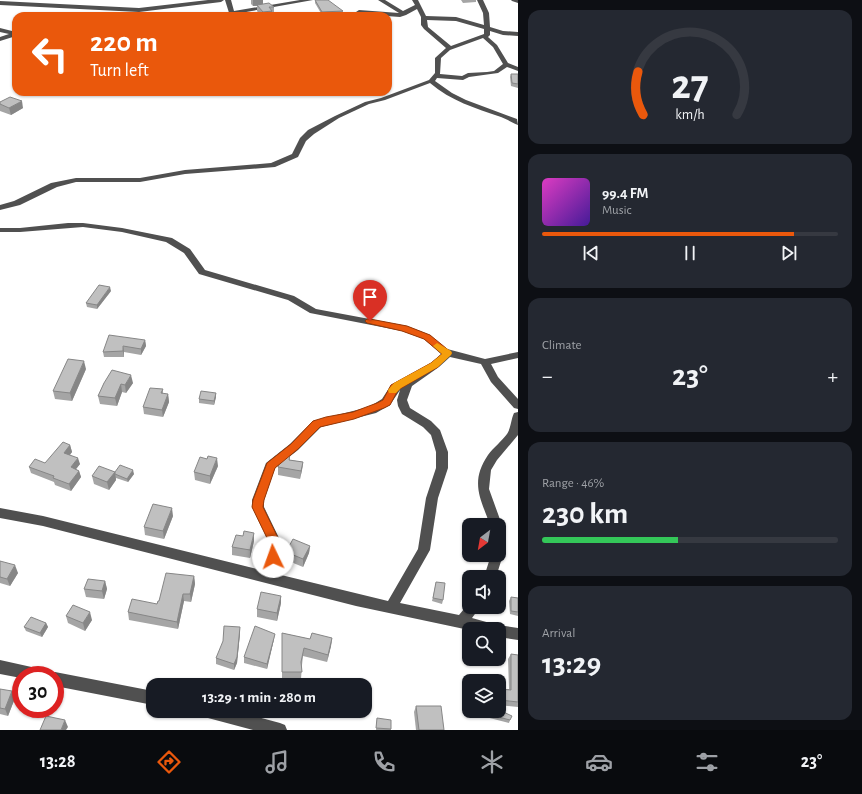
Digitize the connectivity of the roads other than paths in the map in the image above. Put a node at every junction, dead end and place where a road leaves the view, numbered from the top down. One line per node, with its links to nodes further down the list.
1 (221, 0): 12 (street)
2 (228, 0): 13 (street)
3 (310, 0): 9 (street)
4 (380, 0): 5 (street); 16 (street)
5 (386, 0)
6 (480, 0): 18 (street)
7 (514, 0): 8 (street)
8 (518, 1)
9 (289, 2): 14 (street)
10 (0, 3): 12 (street)
11 (417, 3): 16 (street); 17 (street)
12 (137, 12)
13 (231, 12)
14 (242, 12)
15 (392, 13): 16 (street)
16 (404, 14)
17 (424, 18): 18 (street); 25 (street)
18 (486, 27): 22 (street); 23 (street)
19 (0, 30): 20 (street)
20 (12, 33)
21 (12, 35): 24 (street)
22 (518, 35)
23 (485, 36): 25 (street); 26 (street)
24 (0, 39)
25 (448, 49): 28 (street)
26 (506, 64): 27 (street); 28 (street)
27 (518, 69)
28 (434, 78): 29 (street); 31 (street)
29 (392, 95)
30 (390, 96): 32 (street)
31 (518, 123)
32 (0, 208)
33 (0, 230): 34 (street)
34 (448, 353): 36 (street); 37 (street)
35 (518, 355): 36 (street)
36 (485, 362): 38 (street)
37 (412, 379): 42 (street); 43 (street)
38 (518, 405)
39 (518, 416): 41 (street)
40 (0, 513): 42 (street)
41 (493, 518)
42 (270, 578): 43 (street)
43 (391, 607): 45 (street)
44 (468, 614): 45 (street)
45 (462, 622)
46 (506, 632): 47 (street)
47 (518, 634)
48 (0, 667): 49 (street)
49 (12, 670)
50 (64, 681): 51 (street)
51 (146, 697)
52 (235, 718): 53 (street)
53 (280, 730)

